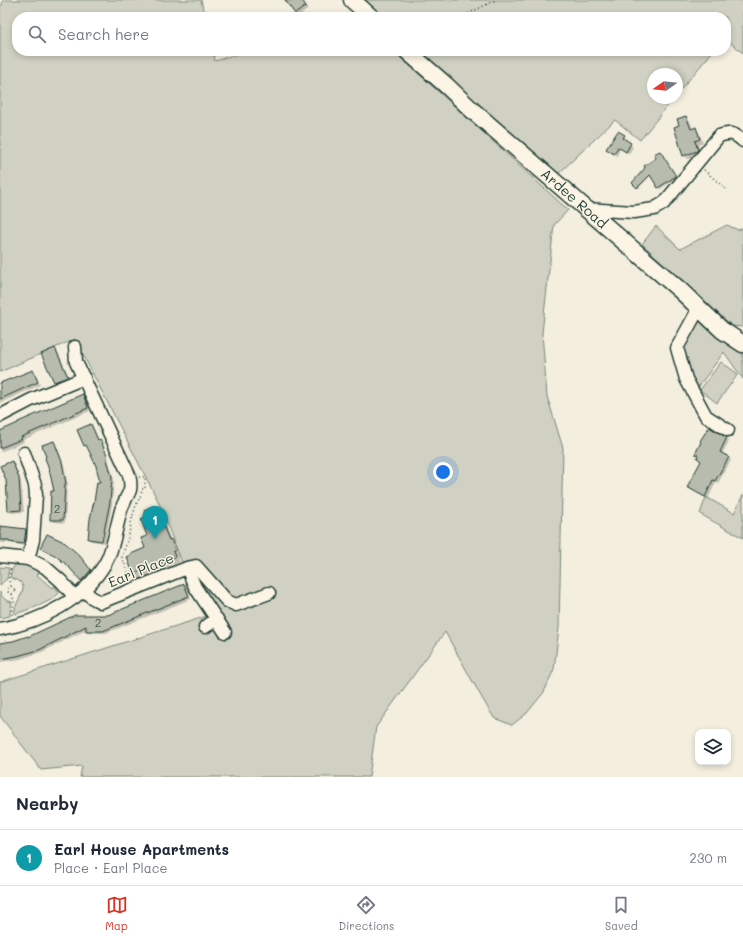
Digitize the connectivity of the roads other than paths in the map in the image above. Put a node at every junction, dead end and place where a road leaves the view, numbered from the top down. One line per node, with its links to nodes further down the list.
1 (352, 0): 2 (main road)
2 (365, 12)
3 (413, 56): 5 (main road, Ardee Road)
4 (743, 141): 5 (street)
5 (585, 209): 6 (main road, Ardee Road)
6 (699, 308): 7 (main road, Ardee Road); 11 (street)
7 (743, 344)
8 (75, 347): 9 (street)
9 (84, 378): 10 (street); 16 (street)
10 (0, 416)
11 (728, 430)
12 (24, 454): 14 (street)
13 (0, 556): 14 (street)
14 (28, 559): 18 (street)
15 (187, 568): 16 (street, Earl Place); 17 (street); 19 (street, Earl Place)
16 (85, 590): 18 (street)
17 (269, 593)
18 (75, 598): 21 (street)
19 (217, 620): 20 (street); 22 (street, Earl Place)
20 (205, 627)
21 (0, 629)
22 (225, 632)

